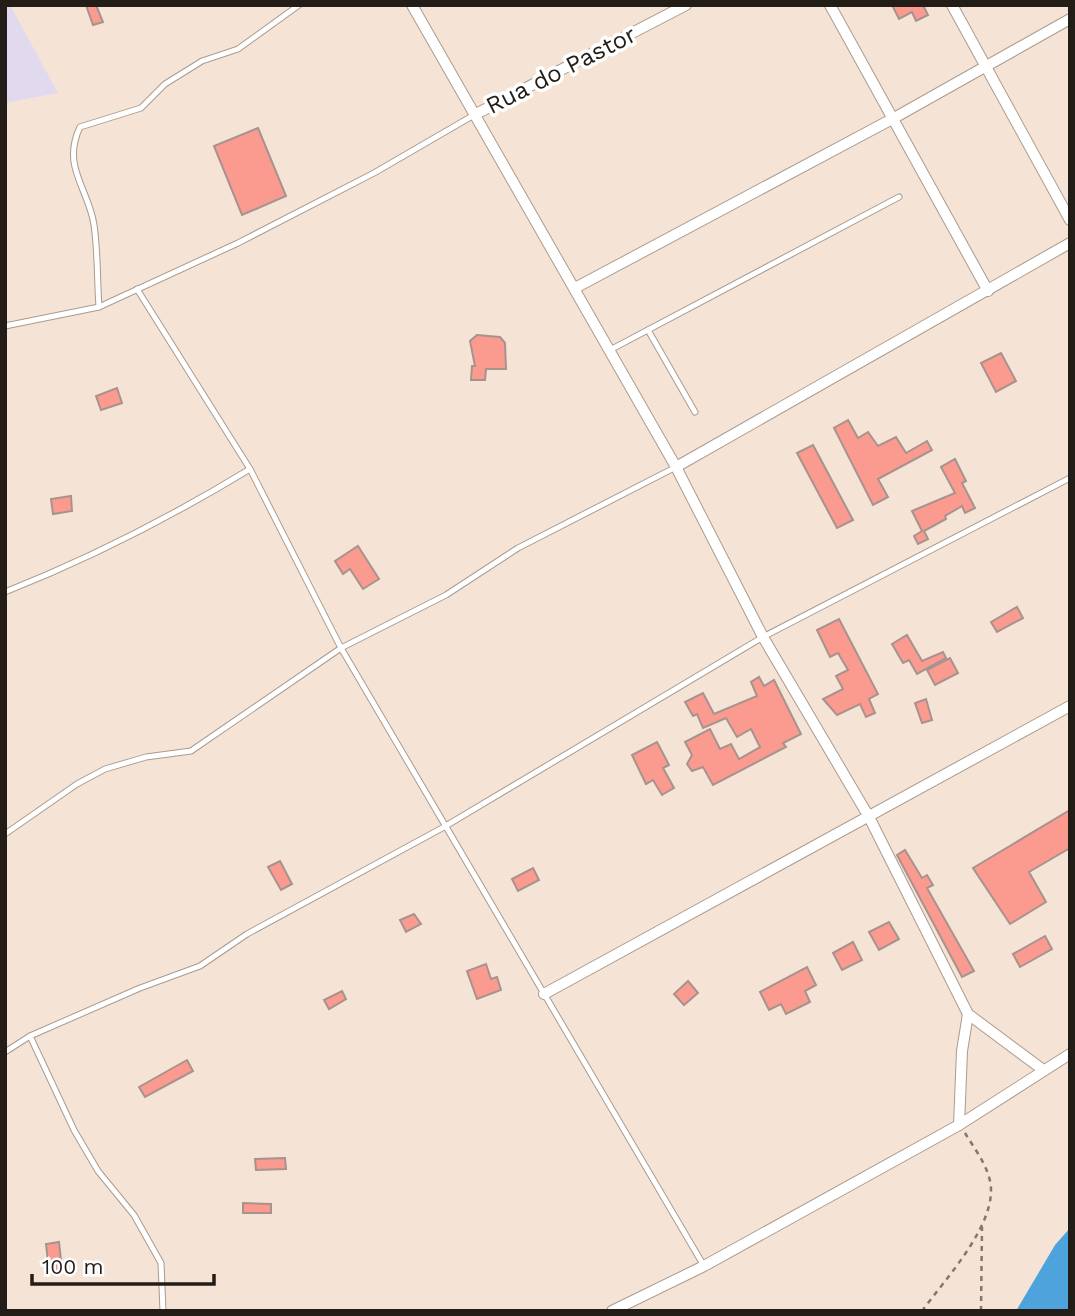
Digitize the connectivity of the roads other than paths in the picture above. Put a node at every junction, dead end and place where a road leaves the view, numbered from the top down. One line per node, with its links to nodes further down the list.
1 (299, 5): 16 (lane)
2 (412, 5): 8 (street)
3 (686, 5): 8 (street, Rua do Pastor)
4 (830, 5): 9 (street)
5 (952, 5): 7 (street)
6 (1070, 19): 7 (street)
7 (985, 68): 9 (street); 11 (street)
8 (474, 115): 13 (street); 14 (lane)
9 (894, 118): 13 (street); 15 (street)
10 (899, 197): 18 (lane)
11 (1070, 220)
12 (1070, 243): 15 (street)
13 (575, 288): 19 (street)
14 (137, 289): 16 (lane); 22 (lane)
15 (988, 291): 21 (street)
16 (99, 307): 17 (lane)
17 (5, 326)
18 (648, 330): 19 (lane); 20 (lane)
19 (610, 350): 21 (street)
20 (695, 412)
21 (676, 467): 25 (street); 26 (lane)
22 (250, 469): 24 (lane); 26 (lane)
23 (1070, 478): 25 (lane)
24 (5, 592)
25 (763, 637): 28 (street); 29 (lane)
26 (341, 649): 29 (lane); 30 (lane)
27 (1070, 706): 28 (street)
28 (869, 817): 31 (street); 32 (street)
29 (444, 827): 31 (lane); 33 (lane)
30 (5, 834)
31 (544, 994): 38 (lane)
32 (968, 1014): 36 (street); 37 (street)
33 (30, 1036): 34 (lane); 39 (lane)
34 (5, 1052)
35 (1070, 1054): 36 (street)
36 (1042, 1069): 37 (street)
37 (959, 1125): 38 (street)
38 (704, 1266): 40 (street)
39 (163, 1311)
40 (612, 1311)

